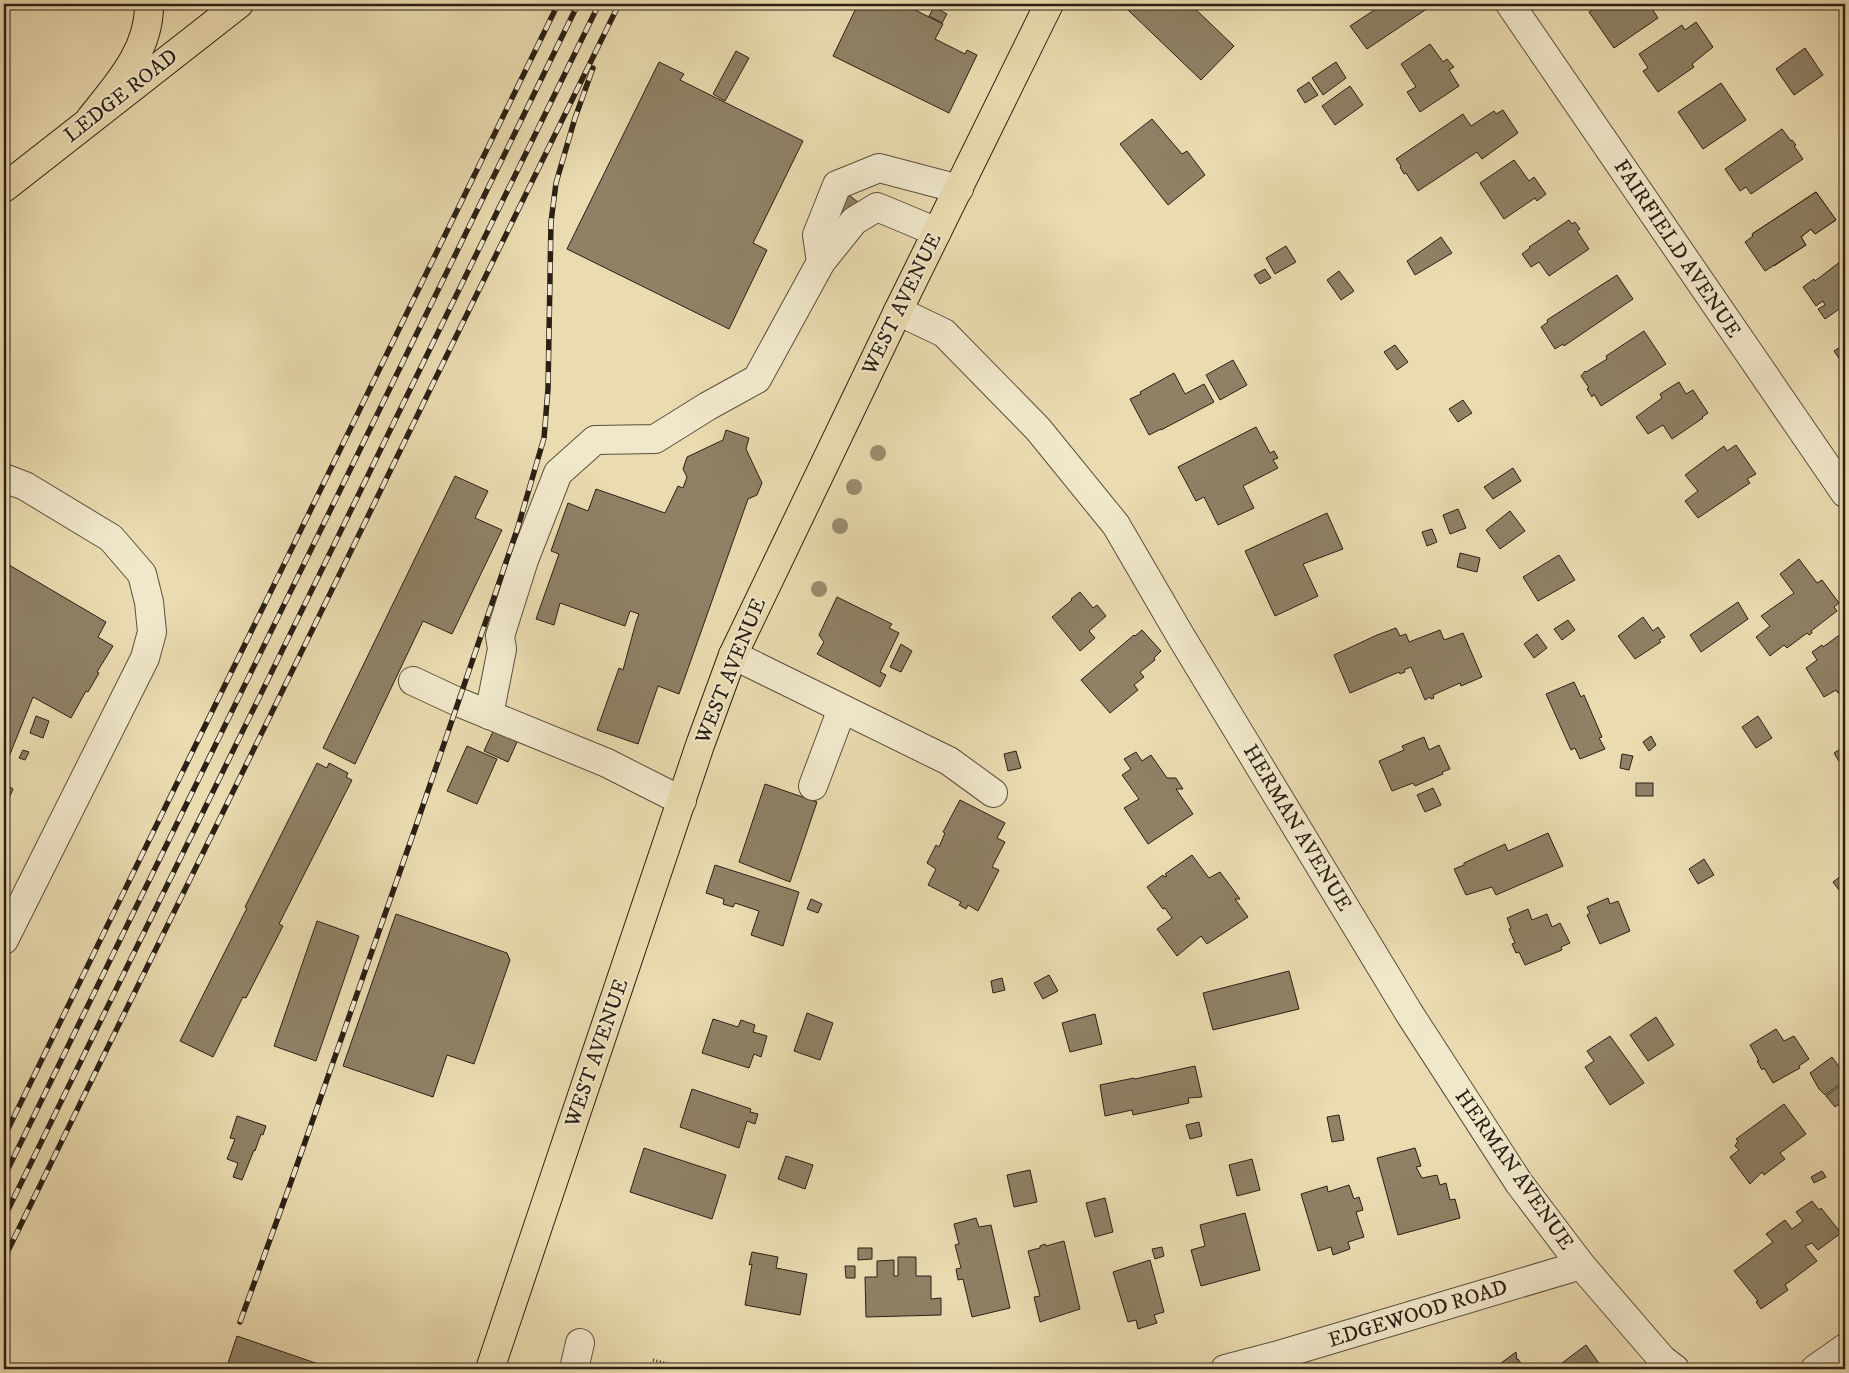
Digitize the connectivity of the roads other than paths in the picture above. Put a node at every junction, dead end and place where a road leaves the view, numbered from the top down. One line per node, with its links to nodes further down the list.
1 (150, 4): 5 (main road)
2 (239, 4): 5 (main road, LEDGE ROAD)
3 (1049, 4): 7 (main road, WEST AVENUE)
4 (1510, 4): 12 (street, FAIRFIELD AVENUE)
5 (90, 119): 6 (main road, LEDGE ROAD)
6 (4, 188)
7 (958, 188): 8 (main road, WEST AVENUE); 9 (street)
8 (937, 232): 9 (street); 10 (main road, WEST AVENUE)
9 (822, 262): 16 (street)
10 (898, 311): 13 (main road, WEST AVENUE); 21 (street, HERMAN AVENUE)
11 (4, 478): 20 (street)
12 (1845, 494)
13 (733, 655): 15 (street); 19 (main road, WEST AVENUE)
14 (412, 681): 16 (street)
15 (842, 709): 17 (street); 18 (street)
16 (489, 715): 19 (street)
17 (814, 786)
18 (992, 793)
19 (682, 801): 24 (main road, WEST AVENUE)
20 (4, 940)
21 (1581, 1265): 26 (street, EDGEWOOD ROAD); 27 (street, HERMAN AVENUE)
22 (580, 1343): 25 (street)
23 (1845, 1348): 28 (street)
24 (490, 1369)
25 (574, 1369)
26 (1225, 1369)
27 (1675, 1369)
28 (1815, 1369)

